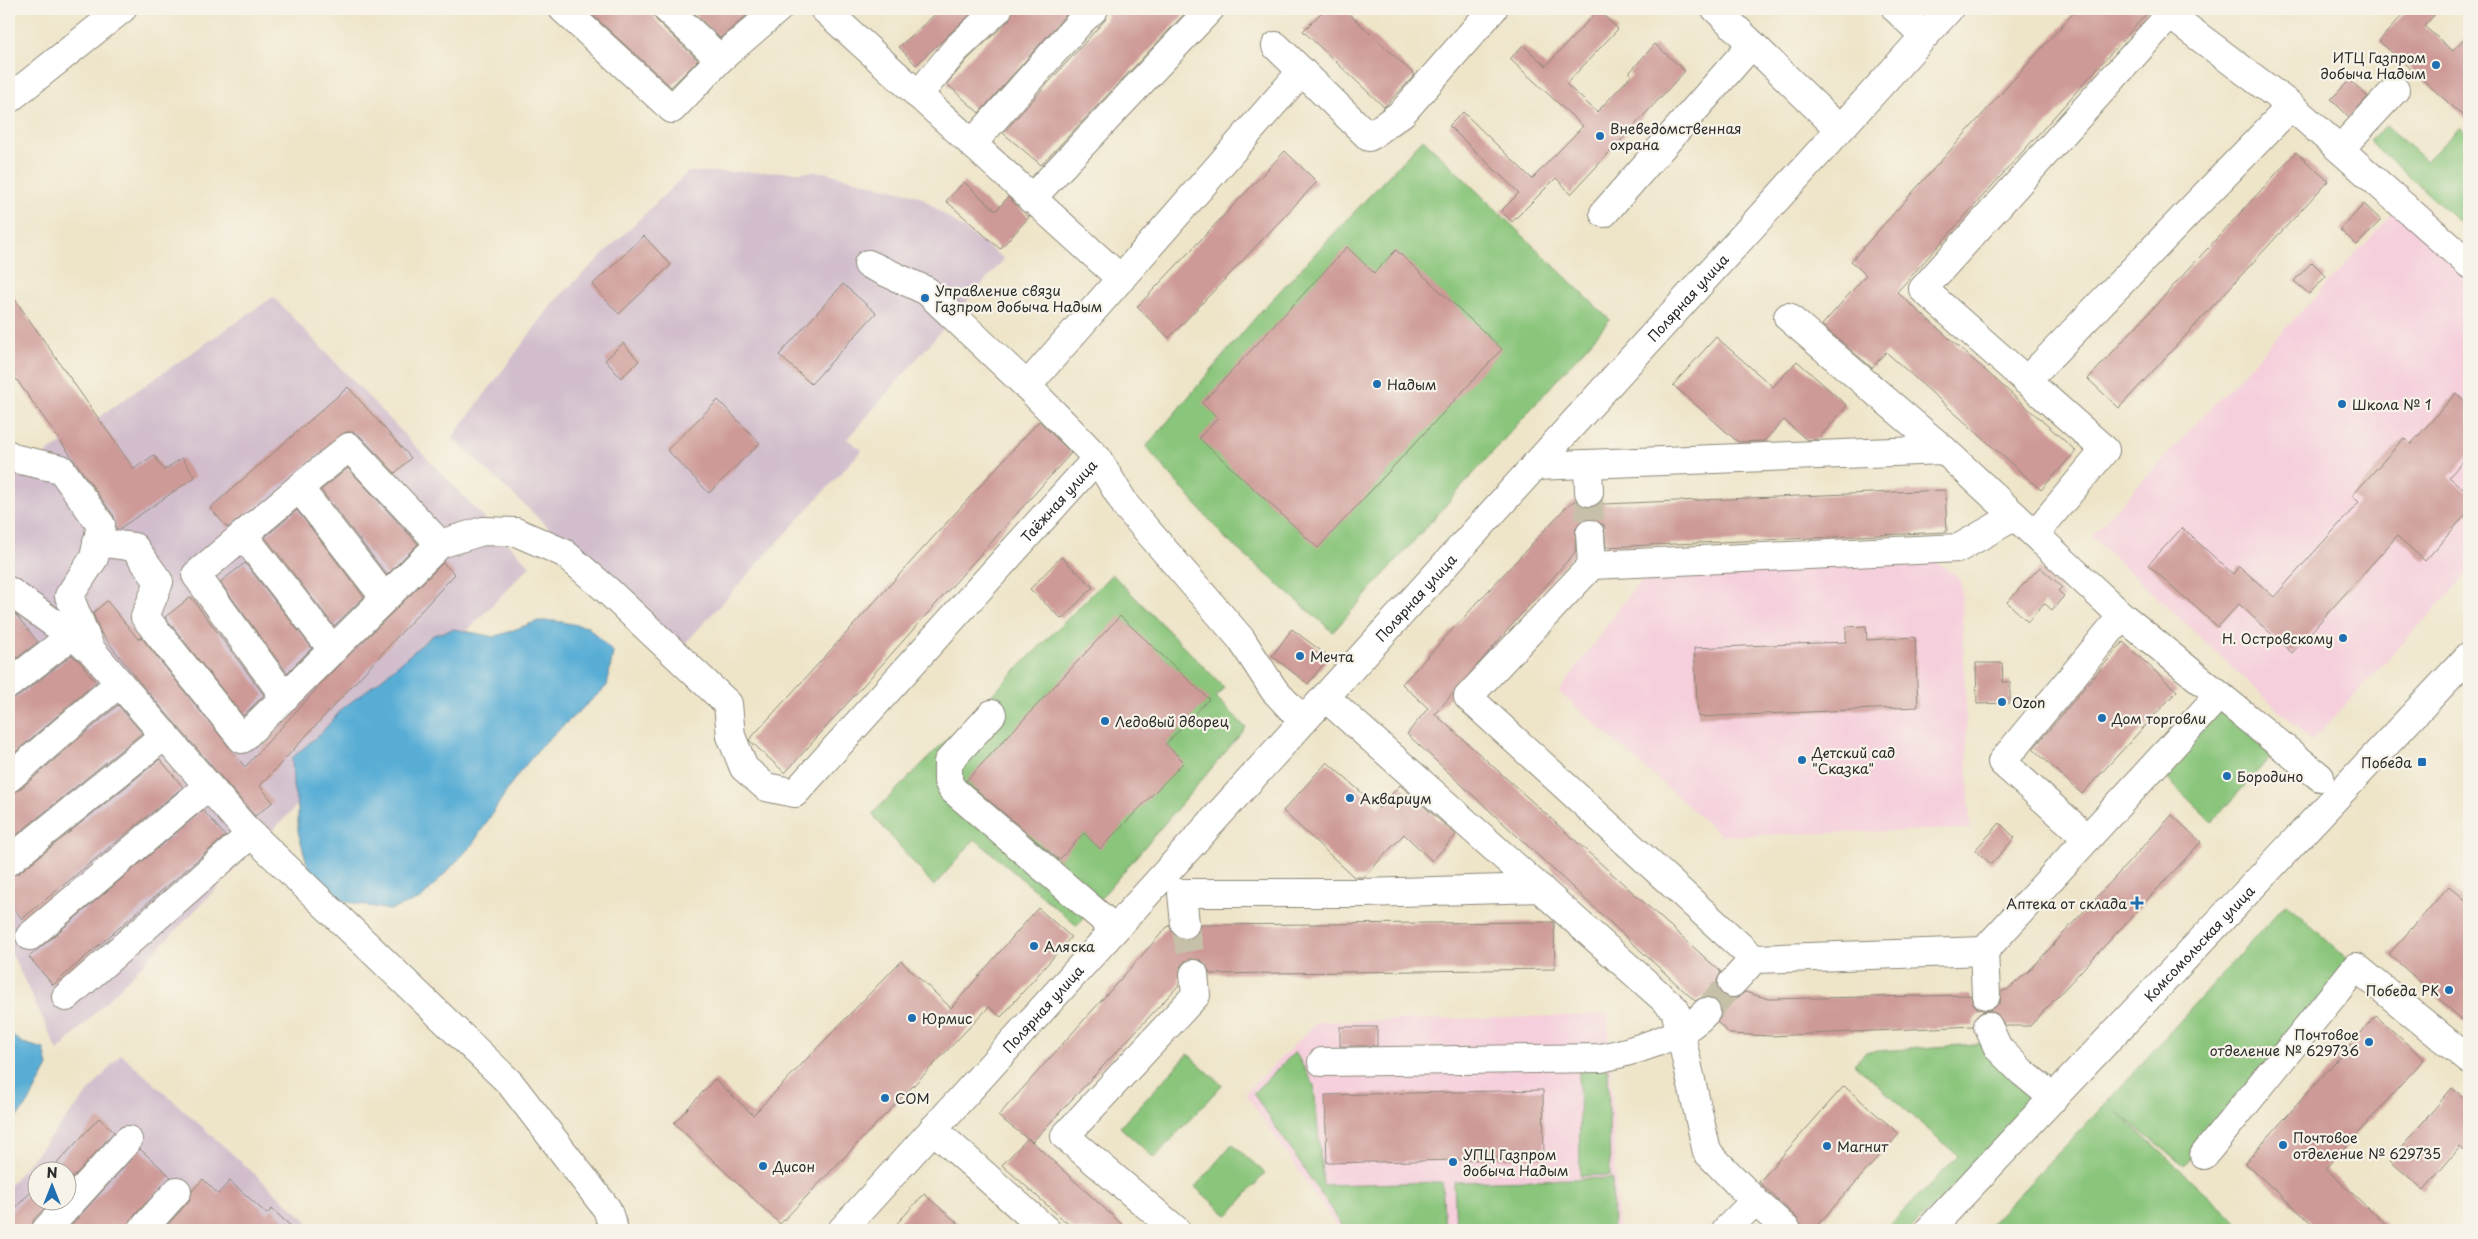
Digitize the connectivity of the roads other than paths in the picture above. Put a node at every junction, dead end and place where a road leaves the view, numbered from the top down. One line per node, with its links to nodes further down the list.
1 (122, 9): 21 (street)
2 (563, 9): 17 (street)
3 (667, 9): 17 (street)
4 (778, 9): 17 (street)
5 (824, 9): 20 (street)
6 (998, 9): 20 (street)
7 (1094, 9): 24 (street)
8 (1210, 9): 26 (street)
9 (1493, 9): 18 (street)
10 (1716, 9): 15 (street)
11 (1896, 9): 14 (street)
12 (1949, 9): 14 (street, Полярная улица)
13 (2168, 11): 22 (street); 32 (street)
14 (1924, 36): 23 (street, Полярная улица)
15 (1752, 44): 23 (street); 27 (street)
16 (1276, 46): 18 (street)
17 (720, 59)
18 (1302, 71): 30 (street)
19 (2395, 90): 25 (street)
20 (918, 95): 24 (street)
21 (9, 99)
22 (2292, 106): 25 (street); 32 (street)
23 (1839, 129): 38 (street, Полярная улица)
24 (972, 144): 26 (street)
25 (2340, 149): 29 (street)
26 (1031, 198): 30 (street)
27 (1604, 213)
28 (868, 264): 33 (street)
29 (2469, 264)
30 (1121, 279): 33 (street)
31 (1788, 317): 34 (street)
32 (2026, 381): 43 (street)
33 (1027, 386): 36 (street)
34 (1944, 450): 37 (street); 41 (street)
35 (9, 455): 45 (street)
36 (1097, 458): 46 (street, Таёжная улица); 62 (street, Таёжная улица)
37 (1588, 465): 38 (street); 40 (street)
38 (1534, 466): 59 (street, Полярная улица)
39 (299, 488): 44 (street); 46 (street); 51 (street)
40 (1589, 492)
41 (2015, 516): 43 (street); 47 (street)
42 (1590, 534): 47 (street)
43 (2035, 534): 52 (street)
44 (243, 535): 48 (street); 54 (street)
45 (97, 542): 49 (street); 53 (street)
46 (440, 544): 51 (street)
47 (1592, 565): 76 (street)
48 (196, 575): 49 (street); 60 (street)
49 (160, 582): 60 (street)
50 (9, 590): 53 (street)
51 (385, 598): 54 (street)
52 (2122, 616): 58 (street); 68 (street)
53 (81, 643): 56 (street); 57 (street)
54 (333, 650): 60 (street)
55 (2469, 656): 86 (street, Комсомольская улица)
56 (119, 683): 63 (street); 65 (street)
57 (9, 684)
58 (2219, 695): 64 (street); 68 (street)
59 (1325, 697): 62 (street, Полярная улица); 71 (street)
60 (285, 698)
61 (992, 714): 73 (street)
62 (1303, 721): 70 (street, Полярная улица)
63 (165, 735): 66 (street); 69 (street)
64 (2320, 777)
65 (9, 778)
66 (208, 786): 67 (street); 74 (street)
67 (252, 834): 80 (street); 94 (street)
68 (2087, 838): 75 (street)
69 (9, 861)
70 (1172, 885): 71 (street); 72 (street); 73 (street, Полярная улица)
71 (1540, 888): 83 (street)
72 (1185, 924)
73 (1115, 929): 87 (street, Полярная улица)
74 (30, 936)
75 (1984, 951): 76 (street); 79 (street)
76 (1754, 959): 78 (street)
77 (1194, 974): 97 (street)
78 (1732, 983)
79 (1986, 994)
80 (66, 997)
81 (1706, 1012): 83 (street)
82 (1988, 1026): 86 (street)
83 (1680, 1031): 85 (street); 91 (street)
84 (2469, 1060): 89 (street)
85 (1322, 1062)
86 (2054, 1098): 100 (street, Комсомольская улица)
87 (933, 1130): 95 (street, Полярная улица); 96 (street)
88 (128, 1140): 92 (street)
89 (2204, 1154)
90 (177, 1191): 93 (street)
91 (1755, 1201): 98 (street); 99 (street)
92 (46, 1230)
93 (142, 1230)
94 (614, 1230)
95 (842, 1230)
96 (1046, 1230)
97 (1176, 1230)
98 (1726, 1230)
99 (1787, 1230)
100 (1929, 1230)

